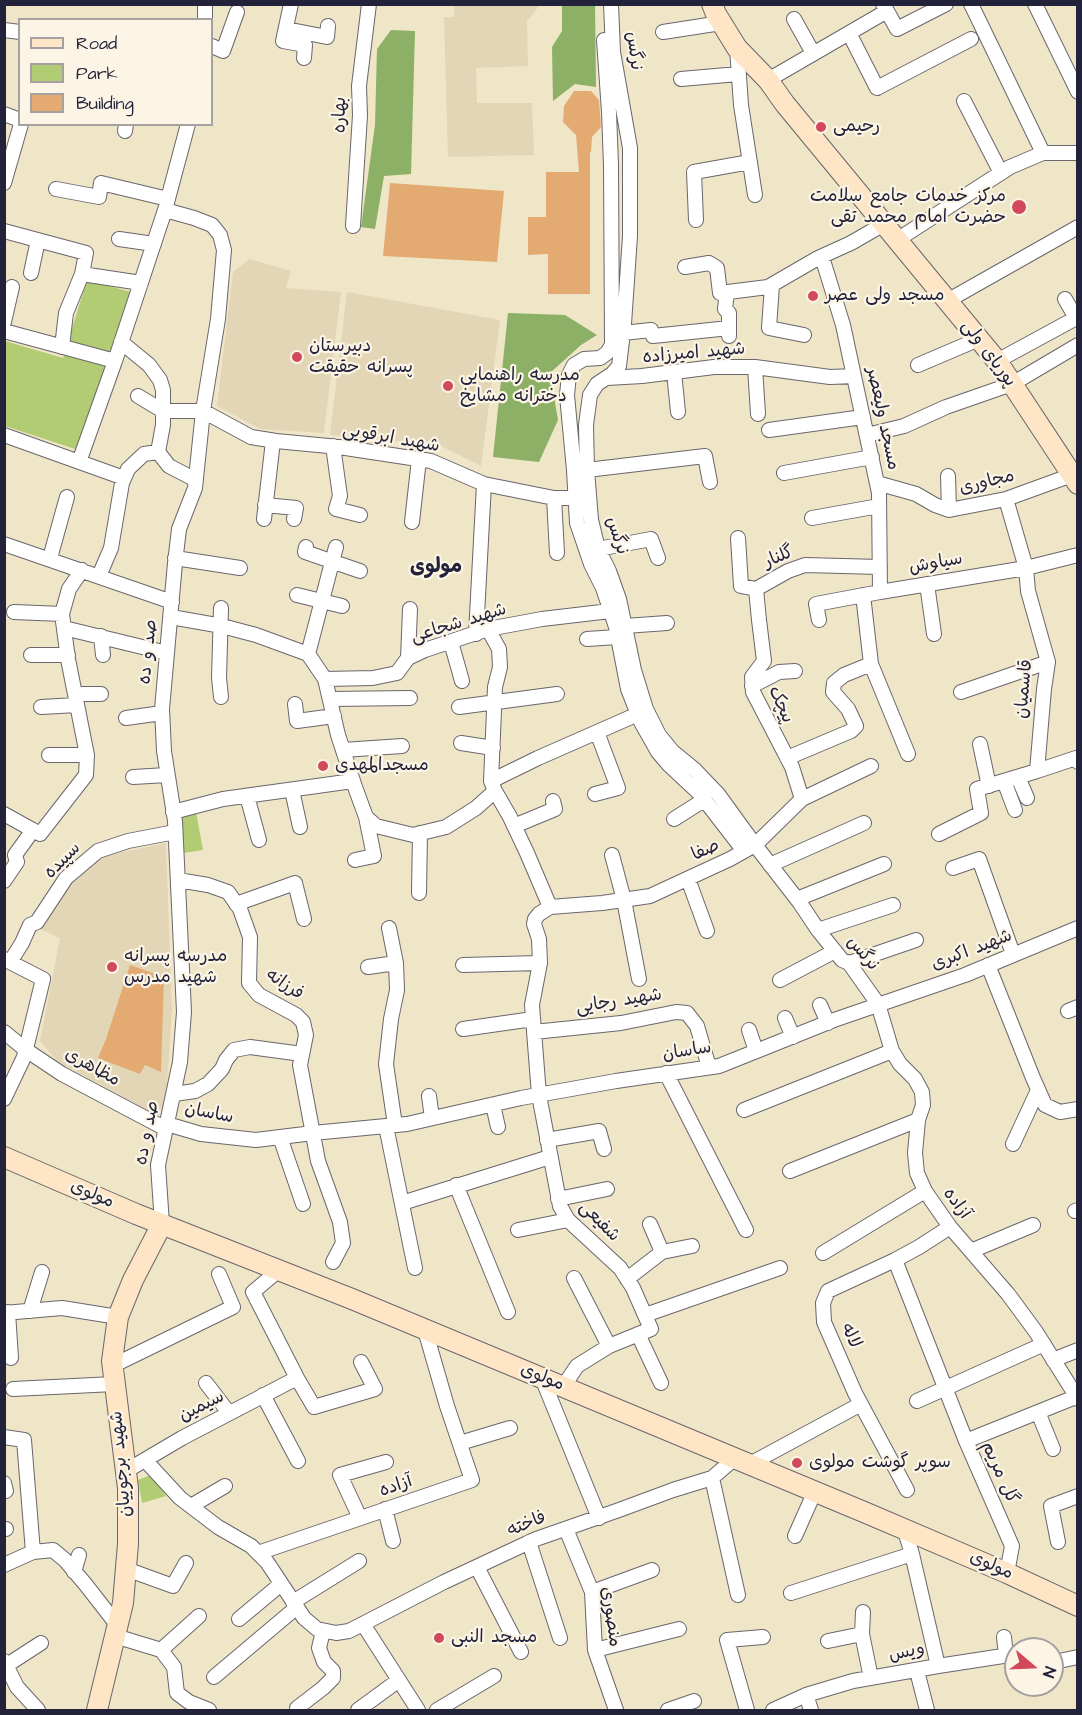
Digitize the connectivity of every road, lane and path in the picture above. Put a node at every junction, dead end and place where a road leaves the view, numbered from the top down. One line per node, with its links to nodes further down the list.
1 (291, 4): 16 (street)
2 (369, 4): 38 (street, بهاره)
3 (602, 4): 98 (street, نرگس)
4 (611, 4): 58 (street, نرگس)
5 (712, 4): 12 (main road, پوریای ولی)
6 (946, 4): 9 (street)
7 (971, 4): 29 (street)
8 (1035, 4): 25 (street)
9 (885, 8): 15 (street)
10 (237, 12): 18 (street)
11 (794, 19): 20 (street)
12 (721, 23): 14 (street); 19 (main road, پوریای ولی)
13 (328, 26): 16 (street)
14 (663, 32)
15 (849, 33): 17 (street); 20 (street)
16 (284, 35): 21 (street)
17 (961, 40)
18 (213, 46)
19 (737, 48): 22 (street); 24 (main road, پوریای ولی)
20 (813, 53): 24 (street)
21 (304, 58)
22 (738, 74): 23 (street); 31 (street)
23 (681, 79)
24 (768, 80): 41 (main road, پوریای ولی)
25 (1077, 92)
26 (964, 101): 32 (street)
27 (20, 126): 33 (street)
28 (187, 126): 36 (street)
29 (1043, 153): 30 (street); 32 (street)
30 (1077, 153)
31 (750, 162): 35 (street); 37 (street)
32 (1001, 173): 41 (street)
33 (4, 183)
34 (56, 189): 36 (street, صد و ده)
35 (755, 195)
36 (166, 205): 44 (street); 74 (street, صد و ده)
37 (696, 220)
38 (352, 226)
39 (1077, 227): 54 (street)
40 (4, 231): 43 (street)
41 (890, 232): 45 (street); 54 (main road, پوریای ولی)
42 (119, 239): 44 (street)
43 (38, 240): 47 (street); 48 (street)
44 (154, 244): 49 (street)
45 (822, 256): 50 (street); 69 (street, مسجد ولیعصر)
46 (685, 267): 52 (street)
47 (31, 273)
48 (82, 274): 49 (street); 63 (street)
49 (141, 283): 61 (street)
50 (772, 285): 52 (street); 59 (street)
51 (12, 287): 56 (street)
52 (727, 292): 58 (street)
53 (1065, 300): 55 (street)
54 (947, 301): 60 (main road, پوریای ولی)
55 (1077, 318): 65 (street)
56 (4, 321)
57 (4, 331): 63 (street)
58 (623, 333): 70 (street, نرگس)
59 (804, 335)
60 (979, 339): 65 (main road, پوریای ولی); 66 (street)
61 (121, 342): 64 (street); 73 (street)
62 (1077, 345): 71 (street)
63 (62, 347): 64 (street)
64 (115, 361): 86 (street)
65 (997, 361): 71 (main road, پوریای ولی)
66 (918, 365)
67 (755, 367): 68 (street, شهید امیرزاده); 69 (street, شهید امیرزاده); 76 (street)
68 (674, 372): 70 (street, شهید امیرزاده); 75 (street)
69 (854, 376): 77 (street, مسجد ولیعصر)
70 (607, 378): 87 (street, نرگس)
71 (1012, 384): 80 (street); 92 (main road, پوریای ولی)
72 (138, 396): 73 (street)
73 (163, 411): 74 (street); 83 (street)
74 (203, 411): 81 (street, شهید ابرقویی); 91 (street, صد و ده)
75 (678, 412)
76 (758, 414)
77 (863, 417): 78 (street); 80 (street, مسجد ولیعصر)
78 (769, 430)
79 (4, 435): 86 (street)
80 (867, 435): 84 (street, مسجد ولیعصر)
81 (273, 441): 82 (street, شهید ابرقویی); 104 (street)
82 (333, 446): 85 (street, شهید ابرقویی); 102 (street)
83 (158, 452): 90 (street); 91 (street)
84 (872, 457): 88 (street); 94 (street, مسجد ولیعصر)
85 (419, 459): 95 (street, شهید ابرقویی); 105 (street)
86 (79, 462): 90 (street)
87 (587, 470): 93 (street); 110 (street, نرگس)
88 (784, 473)
89 (948, 476): 101 (street)
90 (124, 478): 122 (street)
91 (196, 480): 114 (street, صد و ده)
92 (1075, 480): 99 (street, مجاوری)
93 (710, 482)
94 (877, 483): 100 (street, مسجد ولیعصر); 101 (street, مجاوری)
95 (484, 484): 97 (street, شهید ابرقویی); 140 (street)
96 (67, 496): 113 (street)
97 (554, 498): 98 (street, شهید ابرقویی); 111 (street)
98 (576, 498): 133 (street, نرگس)
99 (1006, 499): 101 (street, مجاوری); 119 (street, قاسمیان)
100 (879, 506): 103 (street); 117 (street, مسجد ولیعصر)
101 (949, 510)
102 (360, 514)
103 (812, 518)
104 (294, 519)
105 (412, 522)
106 (738, 538): 124 (street, گلنار)
107 (4, 544): 113 (street)
108 (306, 547): 116 (street)
109 (336, 547): 116 (street)
110 (598, 549): 115 (street); 141 (street, نرگس)
111 (558, 553)
112 (1077, 555): 119 (street, سیاوش)
113 (50, 558): 120 (street)
114 (176, 558): 118 (street); 129 (street, صد و ده)
115 (658, 558)
116 (331, 562): 121 (street); 128 (street)
117 (880, 567): 124 (street, گلنار); 125 (street, مسجد ولیعصر)
118 (240, 568)
119 (1026, 568): 123 (street, سیاوش); 152 (street, قاسمیان)
120 (82, 570): 122 (street); 137 (street)
121 (360, 572)
122 (99, 576): 129 (street)
123 (927, 584): 125 (street, سیاوش); 142 (street)
124 (756, 589): 157 (street, پیچک)
125 (880, 592): 127 (street, سیاوش)
126 (297, 595): 128 (street)
127 (863, 595): 136 (street, سیاوش); 153 (street)
128 (322, 601): 130 (street); 147 (street)
129 (172, 602): 135 (street, صد و ده)
130 (342, 606)
131 (221, 608): 139 (street)
132 (410, 609): 151 (street)
133 (610, 611): 140 (street, شهید شجاعی); 141 (street, نرگس)
134 (14, 612): 137 (street)
135 (171, 617): 139 (street); 146 (street, صد و ده)
136 (819, 620)
137 (63, 621): 143 (street); 149 (street)
138 (667, 624): 141 (street)
139 (222, 626): 147 (street); 161 (street)
140 (482, 631): 145 (street, شهید شجاعی); 165 (street)
141 (621, 632): 144 (street); 170 (street, نرگس); 213 (street, نرگس)
142 (934, 634)
143 (101, 636): 146 (street); 150 (street)
144 (587, 639)
145 (451, 642): 151 (street, شهید شجاعی); 156 (street)
146 (167, 653): 169 (street, صد و ده)
147 (308, 654): 155 (street)
148 (31, 655): 149 (street)
149 (68, 655): 164 (street)
150 (102, 655)
151 (408, 658): 155 (street, شهید شجاعی)
152 (1048, 662): 158 (street); 185 (street, قاسمیان)
153 (871, 664): 179 (street); 182 (street)
154 (795, 671): 157 (street)
155 (325, 679): 163 (street)
156 (462, 681)
157 (752, 686): 182 (street, پیچک)
158 (961, 692)
159 (101, 694): 164 (street)
160 (557, 694): 165 (street)
161 (221, 697)
162 (410, 698): 163 (street)
163 (330, 699): 171 (street)
164 (76, 700): 167 (street); 181 (street)
165 (494, 703): 168 (street); 177 (street)
166 (294, 704): 171 (street)
167 (41, 707)
168 (459, 707)
169 (162, 713): 172 (street); 186 (street, صد و ده)
170 (638, 714): 173 (street); 198 (street, نرگس)
171 (333, 716): 178 (street)
172 (126, 718)
173 (597, 732): 191 (street); 194 (street)
174 (461, 742): 177 (street)
175 (980, 744): 192 (street)
176 (402, 746): 178 (street)
177 (493, 748): 191 (street)
178 (343, 750): 190 (street)
179 (908, 754)
180 (49, 755): 181 (street)
181 (87, 755): 208 (street)
182 (787, 758): 197 (street, پیچک)
183 (1077, 762): 185 (street)
184 (871, 766): 197 (street, صفا)
185 (1037, 771): 188 (street)
186 (167, 775): 187 (street); 201 (street, صد و ده)
187 (133, 777)
188 (1018, 777): 189 (street); 196 (street)
189 (1004, 781): 192 (street); 200 (street)
190 (353, 782): 193 (street); 203 (street)
191 (493, 786): 206 (street); 210 (street)
192 (989, 786): 211 (street)
193 (292, 790): 195 (street); 207 (street)
194 (595, 794)
195 (247, 796): 201 (street); 212 (street)
196 (1026, 798)
197 (802, 799): 213 (street, صفا)
198 (704, 800): 204 (street); 213 (street, نرگس)
199 (553, 801): 206 (street)
200 (1015, 810)
201 (173, 812): 209 (street, صد و ده)
202 (4, 814): 208 (street)
203 (366, 817): 210 (street); 215 (street)
204 (674, 819)
205 (864, 823): 217 (street)
206 (514, 826): 227 (street)
207 (300, 827)
208 (37, 832): 220 (street)
209 (175, 832): 221 (street, صد و ده); 236 (street, سپیده)
210 (420, 833): 222 (street)
211 (939, 834)
212 (259, 840)
213 (750, 848): 217 (street, نرگس); 219 (street, صفا)
214 (612, 855): 223 (street)
215 (355, 860)
216 (884, 864): 224 (street)
217 (770, 865): 224 (street, نرگس)
218 (953, 868): 235 (street)
219 (688, 879): 223 (street, صفا); 232 (street)
220 (4, 880)
221 (178, 880): 225 (street, فرزانه); 261 (street, صد و ده)
222 (419, 893)
223 (624, 900): 227 (street, صفا); 243 (street)
224 (797, 900): 231 (street, نرگس)
225 (236, 904): 228 (street); 257 (street, فرزانه)
226 (893, 904): 231 (street)
227 (550, 907): 238 (street, شفیعی)
228 (304, 919)
229 (1077, 927): 235 (street, شهید اکبری)
230 (389, 928): 237 (street)
231 (818, 930): 234 (street, نرگس)
232 (707, 931)
233 (916, 940): 239 (street)
234 (835, 951): 239 (street, نرگس); 244 (street)
235 (1013, 954): 241 (street, شهید اکبری)
236 (7, 961): 254 (street)
237 (396, 963): 242 (street); 270 (street)
238 (540, 963): 240 (street); 249 (street, شفیعی)
239 (849, 963): 245 (street, نرگس)
240 (463, 965)
241 (988, 965): 245 (street, شهید اکبری); 260 (street)
242 (368, 967)
243 (639, 979)
244 (780, 980)
245 (878, 1004): 248 (street, ساسان); 256 (street, آزاده)
246 (820, 1005): 248 (street)
247 (785, 1018): 253 (street)
248 (828, 1023): 253 (street, ساسان)
249 (534, 1025): 250 (street); 258 (street, شهید رجایی); 262 (street, شفیعی)
250 (463, 1029)
251 (749, 1030): 255 (street)
252 (4, 1032): 254 (street, مظاهری)
253 (793, 1037): 255 (street, ساسان)
254 (26, 1050): 264 (street); 271 (street, مظاهری)
255 (756, 1051): 258 (street, ساسان)
256 (892, 1051): 267 (street); 269 (street, آزاده)
257 (302, 1054): 261 (street); 273 (street, فرزانه)
258 (709, 1067): 259 (street, ساسان)
259 (666, 1073): 262 (street, ساسان); 293 (street)
260 (1038, 1090): 266 (street); 276 (street)
261 (174, 1094): 271 (street, صد و ده)
262 (539, 1095): 265 (street, ساسان); 275 (street, شفیعی)
263 (429, 1096): 268 (street)
264 (4, 1099)
265 (493, 1105): 268 (street, ساسان); 272 (street)
266 (1077, 1109)
267 (744, 1110)
268 (432, 1118): 270 (street, ساسان)
269 (918, 1120): 280 (street); 283 (street, آزاده)
270 (391, 1125): 273 (street, ساسان); 285 (street)
271 (167, 1127): 274 (street, ساسان); 288 (street, صد و ده)
272 (498, 1127)
273 (314, 1133): 274 (street, ساسان); 299 (street, فرزانه)
274 (280, 1137): 286 (street)
275 (547, 1140): 277 (street); 279 (street, شفیعی)
276 (1013, 1144)
277 (604, 1149)
278 (4, 1157): 288 (main road, مولوی)
279 (550, 1157): 281 (street); 284 (street, شفیعی)
280 (790, 1171)
281 (456, 1185): 285 (street); 308 (street)
282 (607, 1189): 284 (street)
283 (925, 1191): 291 (street, آزاده); 297 (street)
284 (558, 1199): 287 (street, شفیعی)
285 (402, 1203): 300 (street)
286 (303, 1204)
287 (568, 1221): 292 (street); 306 (street, شفیعی)
288 (162, 1224): 302 (main road, مولوی); 311 (main road, شهید برجوییان)
289 (650, 1224): 296 (street)
290 (1033, 1225): 295 (street)
291 (950, 1227): 295 (street, آزاده); 298 (street, لاله)
292 (518, 1230)
293 (746, 1230)
294 (692, 1246): 296 (street)
295 (971, 1251): 314 (street, آزاده)
296 (662, 1252): 306 (street)
297 (823, 1253)
298 (895, 1260): 327 (street, گل مریم); 331 (street, لاله)
299 (333, 1263)
300 (415, 1268)
301 (780, 1268): 310 (street)
302 (279, 1270): 312 (main road, مولوی); 321 (street)
303 (42, 1272): 307 (street)
304 (219, 1274): 320 (street)
305 (574, 1278): 315 (street)
306 (627, 1279): 310 (street, شفیعی)
307 (30, 1311): 309 (street); 311 (street)
308 (508, 1312)
309 (6, 1313): 317 (street)
310 (645, 1315): 313 (street, شفیعی)
311 (118, 1317): 320 (main road, شهید برجوییان)
312 (425, 1330): 322 (main road, مولوی); 337 (street, آزاده)
313 (638, 1334): 315 (street); 324 (street)
314 (1044, 1344): 318 (street, آزاده); 327 (street)
315 (609, 1346): 325 (street)
316 (1077, 1350): 318 (street)
317 (11, 1358)
318 (1053, 1360): 329 (street, آزاده)
319 (362, 1362): 321 (street)
320 (113, 1375): 326 (street); 343 (main road, شهید برجوییان)
321 (297, 1378): 328 (street, سیمین)
322 (542, 1378): 325 (main road, مولوی); 352 (street)
323 (206, 1383): 333 (street)
324 (661, 1383)
325 (563, 1387): 341 (main road, مولوی)
326 (13, 1389)
327 (945, 1389): 330 (street); 336 (street, گل مریم)
328 (263, 1395): 333 (street, سیمین); 340 (street)
329 (1077, 1397): 332 (street)
330 (917, 1401)
331 (861, 1404): 341 (street); 346 (street, لاله)
332 (1038, 1412): 336 (street); 338 (street)
333 (228, 1413): 339 (street, سیمین)
334 (510, 1428): 337 (street)
335 (4, 1437): 359 (street)
336 (966, 1441): 370 (street, گل مریم)
337 (460, 1443): 350 (street, آزاده)
338 (1053, 1449)
339 (145, 1460): 343 (street, سیمین); 349 (street)
340 (298, 1461)
341 (742, 1461): 344 (street, فاخته); 347 (main road, مولوی)
342 (386, 1462): 351 (street)
343 (126, 1471): 367 (main road, شهید برجوییان)
344 (711, 1478): 352 (street, فاخته); 374 (street)
345 (225, 1486): 349 (street)
346 (907, 1490)
347 (815, 1491): 353 (main road, مولوی); 355 (street)
348 (1077, 1496): 358 (street)
349 (191, 1506): 360 (street)
350 (385, 1509): 351 (street, آزاده); 356 (street)
351 (360, 1518): 360 (street, آزاده)
352 (599, 1518): 354 (street, فاخته)
353 (904, 1528): 361 (street); 370 (main road, مولوی)
354 (566, 1529): 357 (street, فاخته); 372 (street, منصوری)
355 (795, 1536)
356 (393, 1541)
357 (529, 1542): 366 (street, فاخته); 386 (street)
358 (1059, 1542)
359 (33, 1552): 365 (street); 369 (street)
360 (258, 1553): 371 (street)
361 (912, 1554): 373 (street); 394 (street)
362 (79, 1556): 369 (street)
363 (359, 1561): 375 (street)
364 (186, 1563): 367 (street)
365 (4, 1565)
366 (477, 1567): 380 (street, فاخته); 391 (street)
367 (126, 1569): 382 (main road, شهید برجوییان)
368 (652, 1570): 372 (street)
369 (74, 1572): 382 (street)
370 (1007, 1573): 376 (main road, مولوی)
371 (281, 1584): 375 (street); 379 (street)
372 (592, 1592): 390 (street, منصوری)
373 (791, 1593)
374 (738, 1595)
375 (295, 1605): 383 (street); 397 (street)
376 (1077, 1606)
377 (863, 1611): 384 (street)
378 (199, 1616): 389 (street)
379 (239, 1619)
380 (363, 1624): 383 (street, فاخته); 399 (street)
381 (679, 1629): 390 (street)
382 (116, 1631): 389 (street); 404 (main road, شهید برجوییان)
383 (329, 1632): 406 (street)
384 (862, 1634): 387 (street); 398 (street)
385 (763, 1637): 412 (street)
386 (560, 1638)
387 (828, 1641)
388 (41, 1642): 393 (street)
389 (161, 1650): 405 (street)
390 (595, 1650): 402 (street, منصوری)
391 (522, 1652)
392 (1004, 1656): 394 (street, ویس)
393 (6, 1664): 403 (street)
394 (938, 1666): 395 (street, ویس)
395 (917, 1671): 398 (street, ویس); 415 (street)
396 (494, 1676): 409 (street)
397 (214, 1677)
398 (871, 1678): 400 (street, ویس)
399 (399, 1680): 407 (street); 408 (street)
400 (806, 1695): 413 (street, ویس); 414 (street)
401 (694, 1701): 411 (street)
402 (615, 1707): 410 (street)
403 (38, 1710)
404 (97, 1710)
405 (208, 1710)
406 (297, 1710)
407 (357, 1710)
408 (418, 1710)
409 (437, 1710)
410 (601, 1710)
411 (668, 1710)
412 (747, 1710)
413 (773, 1710)
414 (811, 1710)
415 (927, 1710)

